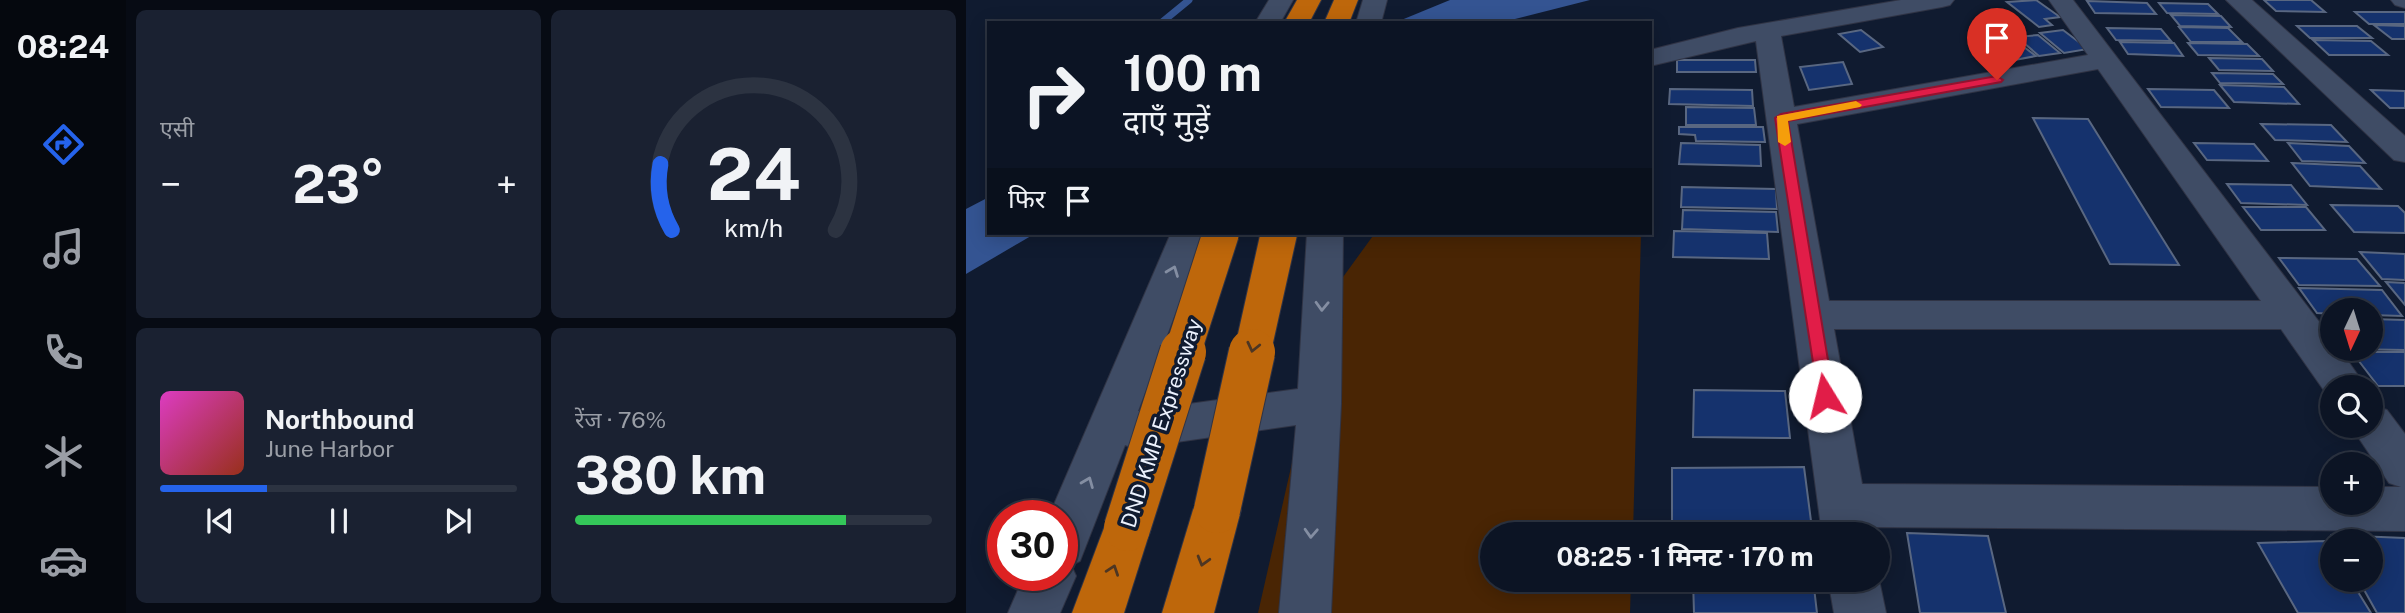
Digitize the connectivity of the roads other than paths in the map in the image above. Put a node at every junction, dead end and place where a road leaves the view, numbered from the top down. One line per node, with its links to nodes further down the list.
1 (1281, 0): 8 (street)
2 (1309, 0): 9 (highway)
3 (1346, 0): 10 (highway)
4 (1375, 0): 11 (street)
5 (1942, 0): 12 (street)
6 (2061, 0): 14 (street)
7 (2238, 0): 16 (street)
8 (1268, 21)
9 (1297, 21)
10 (1337, 21)
11 (1369, 21)
12 (1767, 31): 13 (street); 15 (street)
13 (1652, 58)
14 (2105, 60): 15 (street); 22 (street)
15 (1781, 118): 21 (street)
16 (2405, 153)
17 (1187, 235): 25 (street, one-way to 17)
18 (1220, 235): 34 (highway, DND KMP Expressway, one-way to 18, bridge)
19 (1279, 235): 35 (highway, one-way to 35, bridge)
20 (1327, 235): 24 (street, one-way to 24)
21 (1812, 315): 22 (street); 30 (street)
22 (2292, 315): 23 (street)
23 (2335, 375)
24 (1319, 404): 25 (street); 36 (street, one-way to 36)
25 (1108, 433): 28 (street, one-way to 25)
26 (2382, 438): 27 (street)
27 (2405, 469)
28 (1078, 506)
29 (2405, 509): 30 (street)
30 (1845, 519)
31 (1043, 591): 33 (street)
32 (1856, 592): 37 (street)
33 (1034, 613)
34 (1098, 613)
35 (1188, 613)
36 (1305, 613)
37 (1860, 613)

